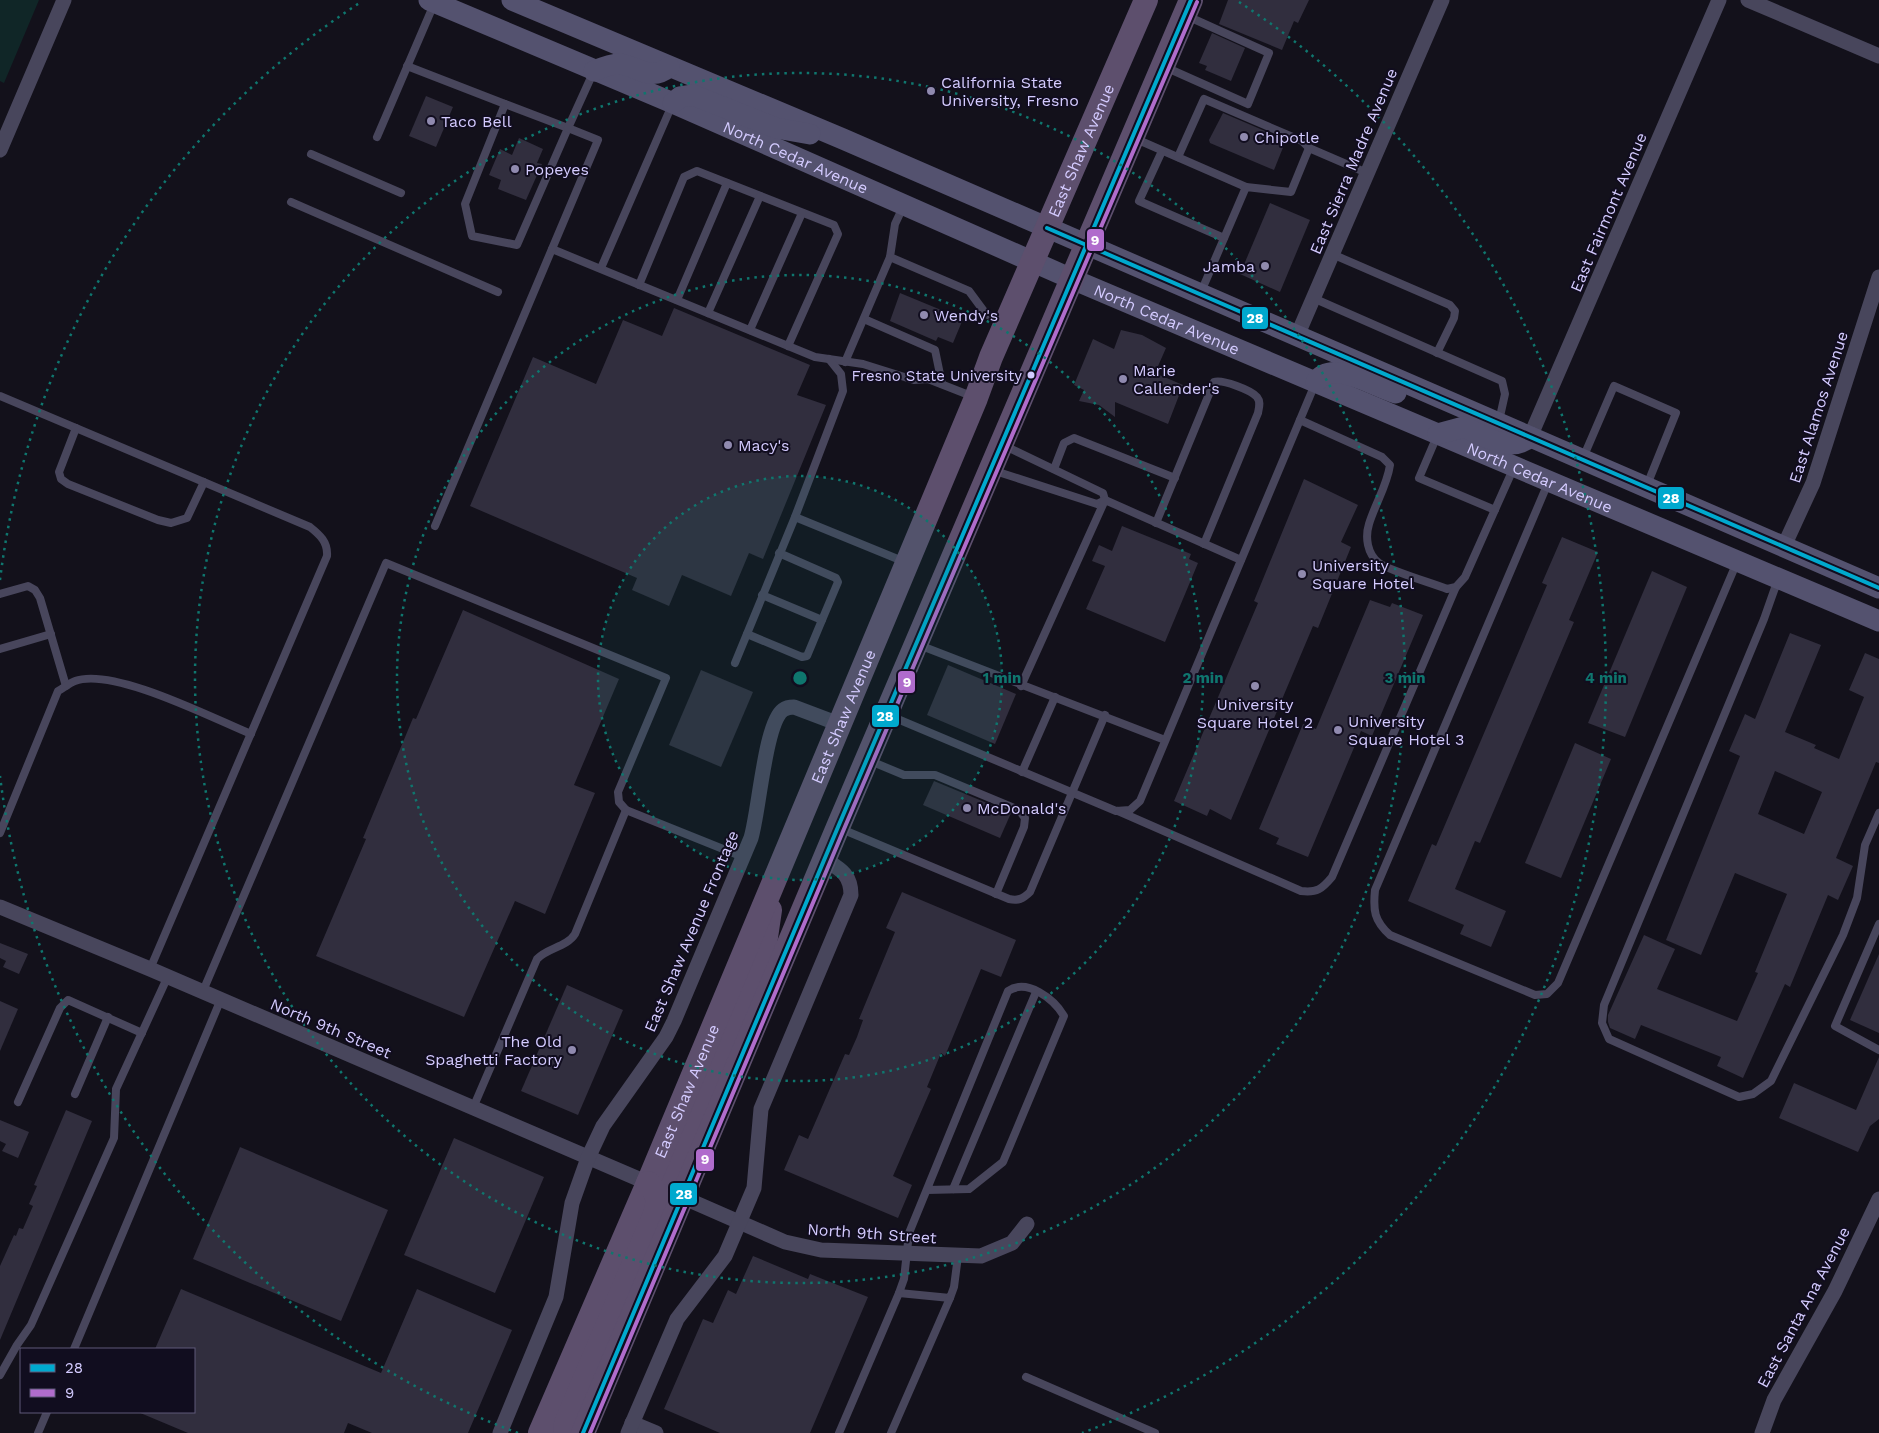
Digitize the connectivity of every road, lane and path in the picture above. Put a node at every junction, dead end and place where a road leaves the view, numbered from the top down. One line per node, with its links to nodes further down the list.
1 (64, 0): 21 (street)
2 (512, 0): 11 (main road, North Cedar Avenue)
3 (1146, 0): 33 (main road, East Shaw Avenue)
4 (1442, 0): 25 (street, East Sierra Madre Avenue)
5 (1719, 0): 66 (street, East Fairmont Avenue)
6 (1748, 0): 9 (street)
7 (432, 1): 10 (lane); 13 (main road, North Cedar Avenue)
8 (1188, 8): 12 (main road); 12 (lane)
9 (1879, 56)
10 (407, 66): 15 (lane); 17 (lane)
11 (669, 67): 13 (main road); 18 (main road, North Cedar Avenue)
12 (1163, 67): 19 (main road)
13 (594, 70): 14 (main road, North Cedar Avenue); 16 (lane)
14 (673, 103): 18 (main road); 31 (main road, North Cedar Avenue); 40 (lane)
15 (505, 104): 16 (lane); 16 (lane)
16 (568, 128): 36 (lane)
17 (377, 136)
18 (843, 138): 33 (main road, North Cedar Avenue)
19 (1133, 138): 22 (lane); 35 (main road)
20 (1309, 148): 24 (lane); 25 (lane); 27 (lane)
21 (0, 150)
22 (1162, 151): 24 (lane); 34 (lane)
23 (311, 154): 28 (lane)
24 (1178, 157): 27 (lane)
25 (1367, 173): 37 (street, East Sierra Madre Avenue)
26 (727, 182): 29 (lane); 43 (lane); 47 (lane)
27 (1246, 187): 34 (lane)
28 (401, 193)
29 (760, 196): 32 (lane); 48 (lane)
30 (291, 202): 44 (lane)
31 (904, 205): 38 (lane); 39 (main road, North Cedar Avenue)
32 (802, 213): 51 (lane); 53 (lane)
33 (1047, 228): 35 (main road, North Cedar Avenue); 39 (main road, East Shaw Avenue)
34 (1224, 238): 45 (lane)
35 (1086, 245): 42 (main road); 45 (main road, North Cedar Avenue)
36 (552, 249): 40 (lane); 80 (lane)
37 (1332, 254): 46 (street, East Sierra Madre Avenue); 54 (lane)
38 (890, 258): 49 (lane); 50 (lane)
39 (1032, 261): 42 (main road, North Cedar Avenue); 50 (main road, East Shaw Avenue)
40 (601, 268): 43 (lane)
41 (1879, 277): 82 (street, East Alamos Avenue)
42 (1072, 279): 57 (main road, North Cedar Avenue); 67 (main road)
43 (639, 284): 47 (lane)
44 (498, 292)
45 (1200, 294): 52 (main road, North Cedar Avenue)
46 (1313, 298): 52 (street, East Sierra Madre Avenue); 54 (lane)
47 (677, 300): 48 (lane)
48 (708, 313): 51 (lane)
49 (864, 319): 56 (lane); 58 (lane)
50 (1006, 323): 60 (main road, East Shaw Avenue)
51 (750, 330): 53 (lane)
52 (1297, 336): 61 (main road, North Cedar Avenue)
53 (788, 346): 55 (lane)
54 (1437, 353): 63 (lane)
55 (829, 359): 56 (lane); 78 (lane)
56 (845, 362): 58 (lane)
57 (1316, 382): 61 (main road); 62 (lane); 65 (main road, North Cedar Avenue)
58 (942, 384): 60 (lane)
59 (0, 396): 64 (lane)
60 (976, 398): 86 (main road, East Shaw Avenue)
61 (1476, 414): 63 (main road, North Cedar Avenue)
62 (1300, 420): 84 (lane); 88 (lane)
63 (1498, 423): 66 (main road, North Cedar Avenue)
64 (76, 428): 74 (lane); 74 (lane)
65 (1438, 434): 66 (main road); 69 (main road, North Cedar Avenue); 77 (lane)
66 (1530, 437): 68 (main road, North Cedar Avenue)
67 (1002, 444): 70 (lane); 71 (main road)
68 (1582, 460): 69 (main road); 75 (main road, North Cedar Avenue); 75 (lane)
69 (1515, 465): 73 (main road, North Cedar Avenue); 77 (lane)
70 (1054, 469): 72 (lane); 76 (lane)
71 (990, 470): 76 (lane); 96 (main road)
72 (1175, 478): 79 (lane); 81 (lane)
73 (1549, 481): 85 (main road, North Cedar Avenue); 85 (lane)
74 (204, 482): 105 (lane)
75 (1646, 487): 82 (main road, North Cedar Avenue)
76 (1106, 500): 79 (lane); 100 (lane)
77 (1495, 510): 88 (lane)
78 (795, 517): 83 (lane); 86 (lane)
79 (1156, 523): 81 (lane)
80 (435, 526)
81 (1204, 544): 84 (lane)
82 (1784, 546): 89 (main road, North Cedar Avenue)
83 (779, 554): 91 (lane); 92 (lane)
84 (1241, 560): 106 (lane)
85 (1737, 562): 87 (main road, North Cedar Avenue)
86 (907, 563): 104 (main road, East Shaw Avenue)
87 (1778, 579): 93 (main road, North Cedar Avenue); 112 (lane)
88 (1456, 587): 111 (lane)
89 (1879, 588)
90 (0, 594): 94 (lane)
91 (762, 595): 92 (lane); 95 (lane)
92 (822, 620): 95 (lane)
93 (1879, 621)
94 (51, 634): 97 (lane); 99 (lane)
95 (747, 634): 98 (lane)
96 (917, 644): 100 (lane); 102 (main road)
97 (0, 648)
98 (735, 663)
99 (66, 686): 105 (lane); 114 (lane)
100 (1021, 686): 101 (lane)
101 (1055, 696): 103 (lane); 108 (lane)
102 (886, 714): 107 (main road); 108 (lane)
103 (1105, 715): 106 (lane); 109 (lane)
104 (840, 724): 115 (street, East Shaw Avenue Frontage); 117 (main road, East Shaw Avenue)
105 (251, 734): 121 (lane)
106 (1165, 740): 111 (lane)
107 (868, 760): 113 (main road); 118 (lane)
108 (1022, 772): 109 (lane)
109 (1072, 792): 111 (lane); 118 (lane)
110 (626, 810): 115 (lane); 123 (lane); 131 (lane)
111 (1116, 811)
112 (1879, 813)
113 (838, 827): 116 (main road); 118 (lane)
114 (0, 833)
115 (743, 857): 132 (street, East Shaw Avenue Frontage)
116 (824, 859): 136 (main road); 138 (street)
117 (776, 872): 133 (main road, East Shaw Avenue); 136 (main road)
118 (996, 894)
119 (0, 907): 121 (street, North 9th Street)
120 (1879, 924): 128 (lane)
121 (150, 969): 122 (street, North 9th Street)
122 (168, 976): 123 (street, North 9th Street); 127 (lane)
123 (203, 991): 125 (street, North 9th Street)
124 (1036, 992): 134 (lane); 134 (lane); 135 (lane)
125 (221, 999): 131 (street, North 9th Street); 144 (lane)
126 (108, 1017): 127 (lane); 129 (lane); 130 (lane)
127 (142, 1032): 145 (lane)
128 (1879, 1050)
129 (75, 1094)
130 (18, 1102)
131 (473, 1108): 132 (street, North 9th Street)
132 (588, 1158): 133 (street, North 9th Street); 151 (street, East Shaw Avenue Frontage)
133 (648, 1183): 152 (main road, East Shaw Avenue); 153 (main road)
134 (952, 1189): 135 (lane)
135 (927, 1190): 140 (lane)
136 (682, 1197): 138 (street, North 9th Street); 154 (main road)
137 (1879, 1199): 158 (street, East Santa Ana Avenue)
138 (740, 1222): 140 (street, North 9th Street); 148 (street)
139 (1027, 1224): 141 (street, North 9th Street)
140 (906, 1254): 141 (street, North 9th Street); 142 (lane)
141 (958, 1256): 143 (lane)
142 (899, 1293): 143 (lane); 156 (lane)
143 (950, 1298): 157 (lane)
144 (74, 1348)
145 (0, 1375)
146 (1026, 1377): 149 (lane)
147 (47, 1413): 150 (lane)
148 (630, 1428): 155 (street)
149 (1150, 1432)
150 (38, 1433)
151 (500, 1433)
152 (540, 1433)
153 (565, 1433)
154 (583, 1433)
155 (656, 1433)
156 (840, 1433)
157 (891, 1433)
158 (1762, 1433)

